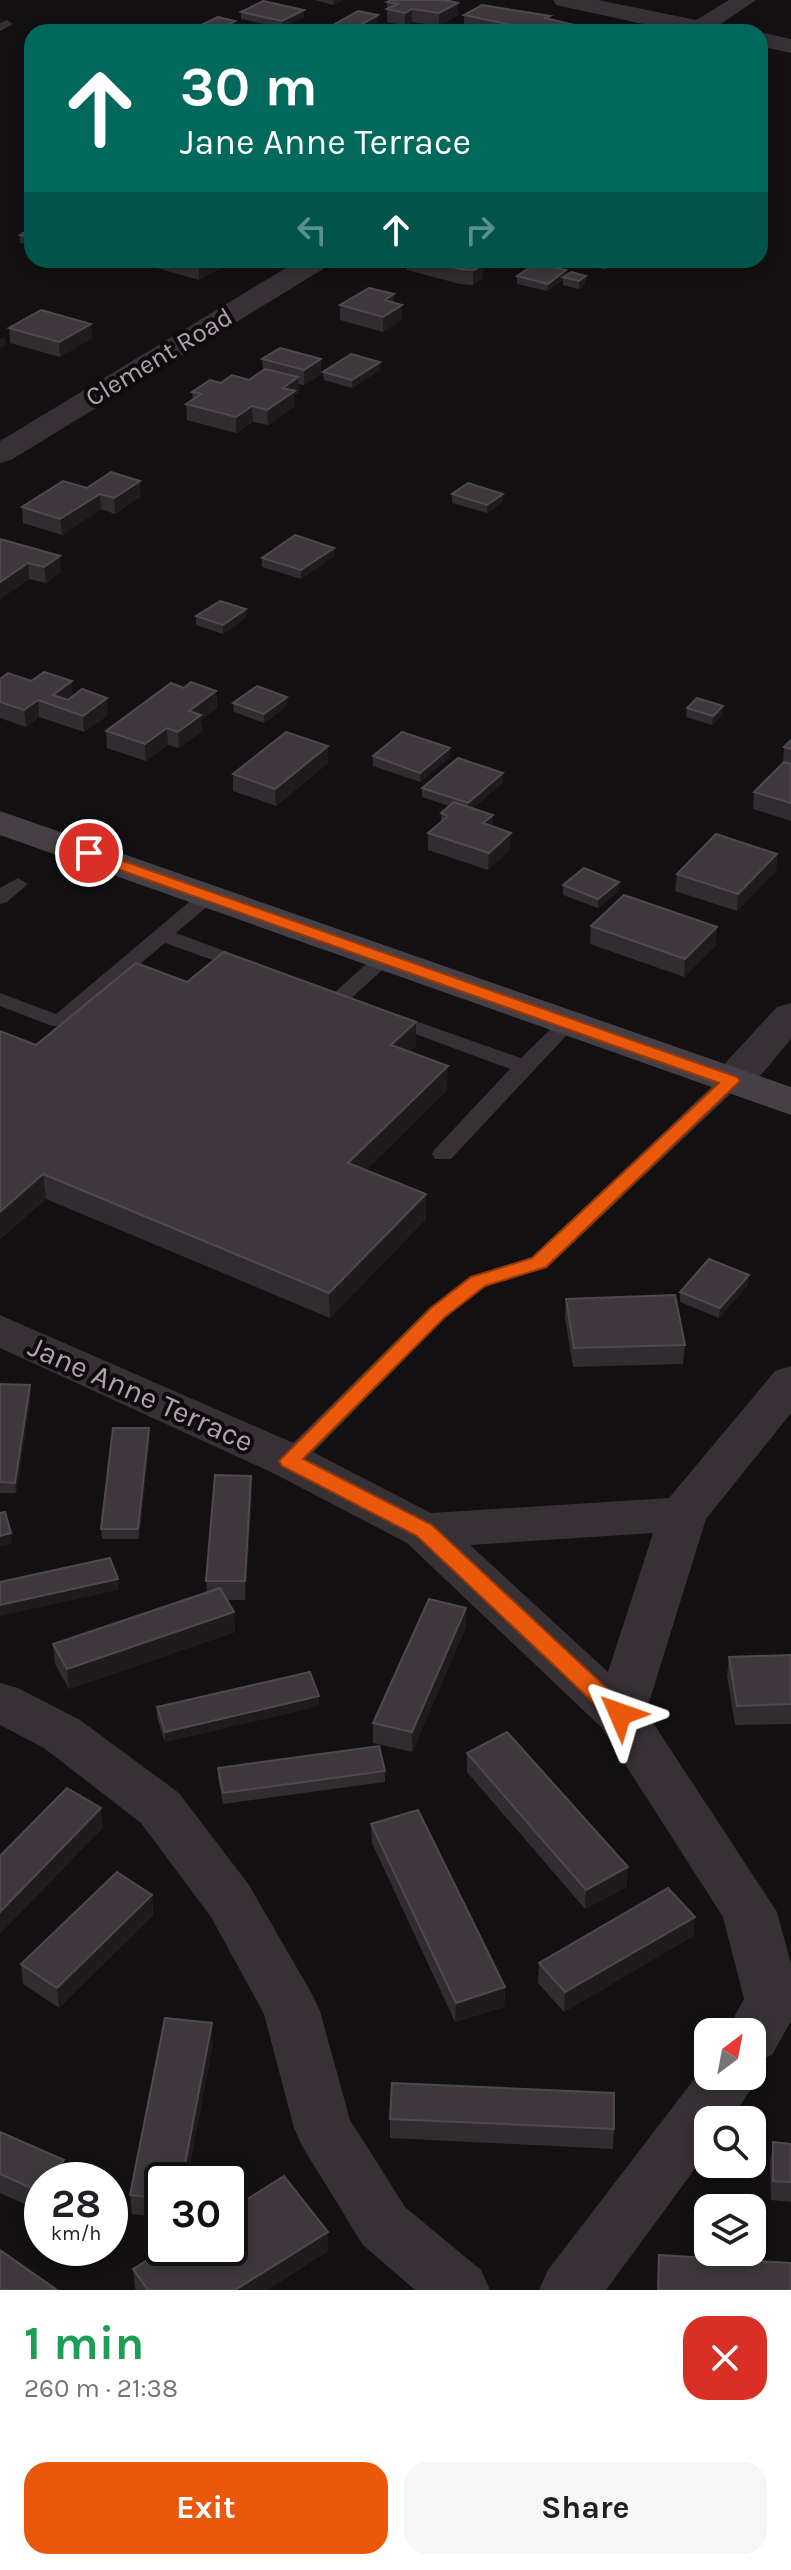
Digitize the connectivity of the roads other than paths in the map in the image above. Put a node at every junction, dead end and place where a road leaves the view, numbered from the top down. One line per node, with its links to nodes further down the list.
1 (564, 0): 3 (street)
2 (745, 0): 4 (street)
3 (670, 24)
4 (706, 24)
5 (768, 41): 6 (street)
6 (791, 46)
7 (305, 268): 8 (street, Clement Road)
8 (0, 454)
9 (0, 822): 11 (street)
10 (18, 884): 12 (lane)
11 (208, 896): 13 (lane); 14 (street)
12 (0, 898)
13 (163, 935): 15 (lane); 16 (lane)
14 (384, 958): 18 (street); 19 (lane)
15 (266, 972)
16 (0, 999)
17 (791, 1015): 20 (street)
18 (568, 1023): 19 (lane); 20 (street)
19 (524, 1067): 22 (lane)
20 (731, 1081): 21 (street); 25 (lane)
21 (791, 1102)
22 (443, 1154)
23 (0, 1330): 25 (street, Jane Anne Terrace)
24 (791, 1382): 26 (street)
25 (290, 1461): 27 (street, Jane Anne Terrace)
26 (683, 1514): 27 (street); 29 (street)
27 (424, 1531): 29 (street, Jane Anne Terrace)
28 (0, 1702): 32 (street)
29 (620, 1714): 30 (street)
30 (763, 2018)
31 (720, 2090): 33 (street)
32 (459, 2290)
33 (570, 2290)

